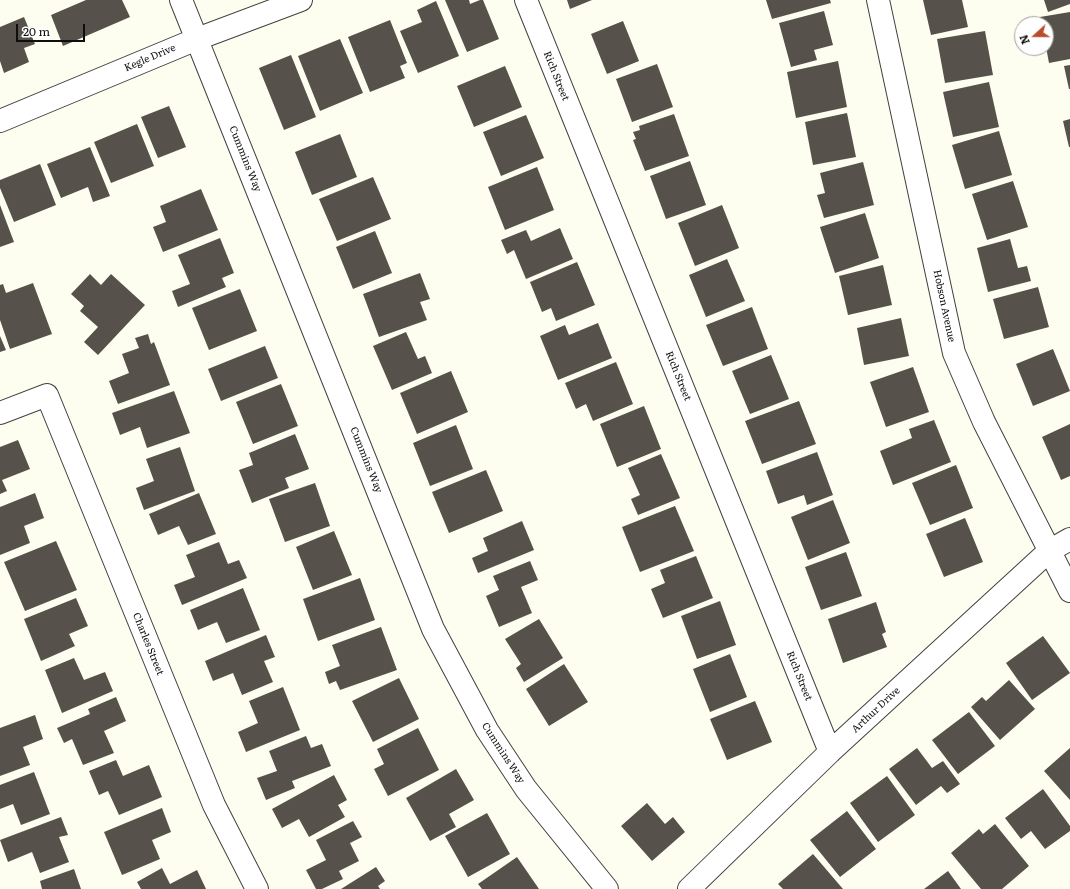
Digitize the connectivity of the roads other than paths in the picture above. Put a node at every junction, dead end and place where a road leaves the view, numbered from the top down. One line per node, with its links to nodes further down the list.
1 (181, 0): 5 (street, Cummins Way)
2 (301, 0): 5 (street, Kegle Drive)
3 (526, 0): 11 (street, Rich Street)
4 (878, 0): 9 (street, Hobson Avenue)
5 (197, 39): 6 (street, Kegle Drive); 13 (street, Cummins Way)
6 (0, 121)
7 (0, 413): 12 (street, Charles Street)
8 (1070, 539): 9 (street, Arthur Drive)
9 (1049, 551): 10 (street, Hobson Avenue); 11 (street, Arthur Drive)
10 (1070, 591)
11 (830, 752): 14 (street, Arthur Drive)
12 (257, 889)
13 (607, 889)
14 (689, 889)

